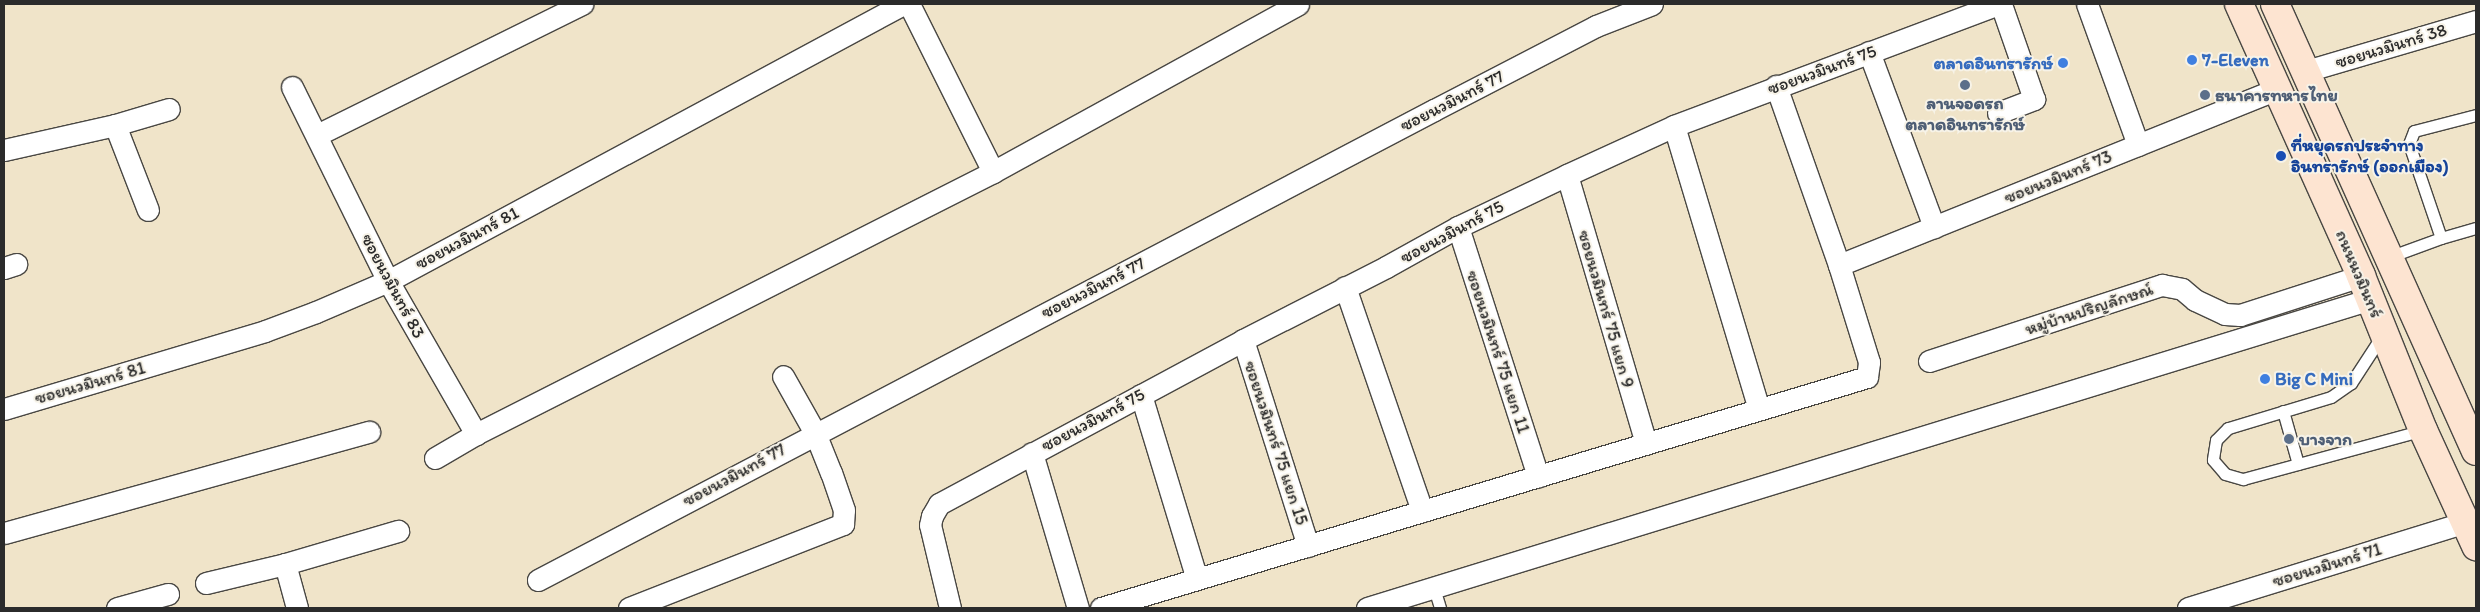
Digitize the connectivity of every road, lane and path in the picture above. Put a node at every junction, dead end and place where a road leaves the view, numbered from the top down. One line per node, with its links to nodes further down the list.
1 (582, 4): 21 (street)
2 (903, 4): 33 (street, ซอยนวมินทร์ 81)
3 (909, 4): 24 (street)
4 (1298, 4): 24 (street)
5 (1652, 4): 46 (street, ซอยนวมินทร์ 77)
6 (2000, 4): 11 (street, ซอยนวมินทร์ 75); 17 (street)
7 (2087, 4): 22 (street)
8 (2239, 4): 15 (main road, ถนนนวมินทร์)
9 (2275, 4): 12 (main road, ถนนนวมินทร์)
10 (2476, 21): 12 (street, ซอยนวมินทร์ 38)
11 (1869, 52): 13 (street, ซอยนวมินทร์ 75); 28 (street)
12 (2306, 71): 31 (main road, ถนนนวมินทร์)
13 (1776, 86): 20 (street, ซอยนวมินทร์ 75); 32 (street)
14 (292, 87): 21 (street, ซอยนวมินทร์ 83)
15 (2276, 89): 22 (street, ซอยนวมินทร์ 73); 34 (main road, ถนนนวมินทร์)
16 (169, 109): 19 (street)
17 (1998, 113)
18 (2476, 115): 30 (lane)
19 (115, 125): 23 (street); 26 (street)
20 (1674, 126): 25 (street, ซอยนวมินทร์ 75); 42 (street)
21 (317, 135): 33 (street, ซอยนวมินทร์ 83)
22 (2138, 145): 28 (street, ซอยนวมินทร์ 73)
23 (4, 150)
24 (993, 172): 47 (street)
25 (1567, 175): 27 (street, ซอยนวมินทร์ 75); 49 (street, ซอยนวมินทร์ 75 แยก 9)
26 (148, 210)
27 (1458, 227): 35 (street, ซอยนวมินทร์ 75); 53 (street, ซอยนวมินทร์ 75 แยก 11)
28 (1934, 227): 32 (street, ซอยนวมินทร์ 73)
29 (2476, 228): 30 (lane)
30 (2441, 238): 31 (lane)
31 (2389, 257): 48 (main road, ถนนนวมินทร์)
32 (1839, 265): 42 (street)
33 (388, 281): 41 (street, ซอยนวมินทร์ 81); 47 (street, ซอยนวมินทร์ 83)
34 (2366, 287): 36 (main road, ถนนนวมินทร์); 38 (street, หมู่บ้านปริญลักษณ์); 63 (street)
35 (1345, 288): 37 (street, ซอยนวมินทร์ 75); 54 (street)
36 (2384, 333): 43 (lane); 44 (main road, ถนนนวมินทร์)
37 (1244, 340): 40 (street, ซอยนวมินทร์ 75); 58 (street, ซอยนวมินทร์ 75 แยก 15)
38 (1928, 361)
39 (782, 376): 46 (street)
40 (1141, 395): 50 (street, ซอยนวมินทร์ 75); 60 (street)
41 (4, 409)
42 (1759, 410): 49 (street)
43 (2283, 411): 52 (lane); 52 (lane)
44 (2423, 430): 52 (lane); 57 (main road, ถนนนวมินทร์)
45 (369, 432): 56 (street)
46 (814, 433): 61 (street, ซอยนวมินทร์ 77); 67 (street)
47 (476, 434): 51 (street)
48 (2473, 438)
49 (1646, 444): 53 (street)
50 (1032, 452): 68 (street, ซอยนวมินทร์ 75); 69 (street)
51 (435, 458)
52 (2298, 464)
53 (1538, 476): 54 (street)
54 (1422, 511): 58 (street)
55 (398, 531): 59 (street)
56 (4, 532)
57 (2471, 534): 73 (street, ซอยนวมินทร์ 71)
58 (1308, 546): 60 (street)
59 (285, 564): 62 (street); 66 (street)
60 (1197, 579): 70 (street)
61 (538, 580)
62 (206, 583)
63 (1434, 588): 71 (street); 72 (lane)
64 (168, 594): 65 (street)
65 (117, 608)
66 (297, 608)
67 (630, 608)
68 (950, 608)
69 (1078, 608)
70 (1101, 608)
71 (1367, 608)
72 (1440, 608)
73 (2188, 608)

